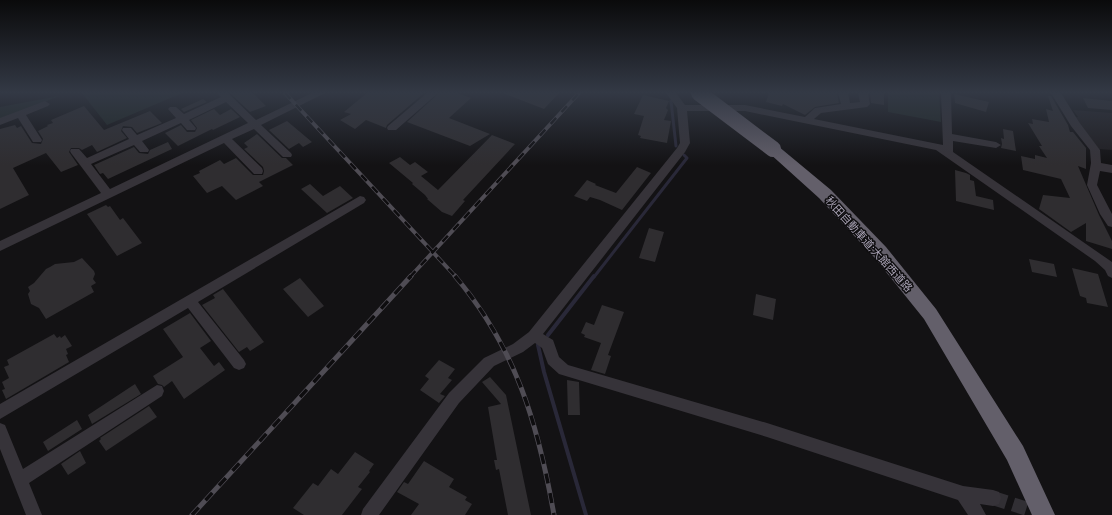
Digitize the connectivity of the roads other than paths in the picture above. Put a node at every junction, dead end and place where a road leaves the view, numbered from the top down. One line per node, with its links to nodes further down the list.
1 (12, 117): 15 (street)
2 (22, 117): 22 (street)
3 (186, 117): 13 (street)
4 (247, 117): 16 (street)
5 (269, 117): 16 (street)
6 (405, 117): 18 (street)
7 (683, 117): 41 (street)
8 (731, 117): 52 (highway, 秋田自動車道;大館西道路, bridge)
9 (792, 117): 14 (street)
10 (810, 117): 14 (street)
11 (947, 117): 20 (street)
12 (1071, 117): 30 (street)
13 (182, 119): 17 (street); 23 (street)
14 (807, 120): 27 (street)
15 (0, 122)
16 (254, 124): 21 (street); 28 (street)
17 (191, 128)
18 (392, 128)
19 (127, 130): 23 (street)
20 (948, 136): 24 (street); 27 (street)
21 (225, 138): 32 (street); 33 (street)
22 (37, 140)
23 (135, 140): 25 (street); 29 (street)
24 (996, 145)
25 (144, 150)
26 (75, 151): 29 (street)
27 (948, 153): 37 (street)
28 (287, 155)
29 (85, 163): 33 (street)
30 (1095, 166): 31 (street); 35 (street)
31 (1112, 169)
32 (258, 171)
33 (108, 195): 36 (street)
34 (360, 200): 40 (street)
35 (1112, 223)
36 (0, 246)
37 (1099, 258): 38 (street); 39 (street)
38 (1112, 258)
39 (1112, 273)
40 (190, 301): 42 (street); 44 (street)
41 (534, 336): 47 (street); 50 (street)
42 (239, 364)
43 (157, 391): 46 (street)
44 (0, 412)
45 (0, 430): 46 (street)
46 (20, 480): 49 (street)
47 (963, 494): 48 (street); 51 (street)
48 (993, 498)
49 (34, 515)
50 (369, 515)
51 (978, 515)
52 (1044, 515)

